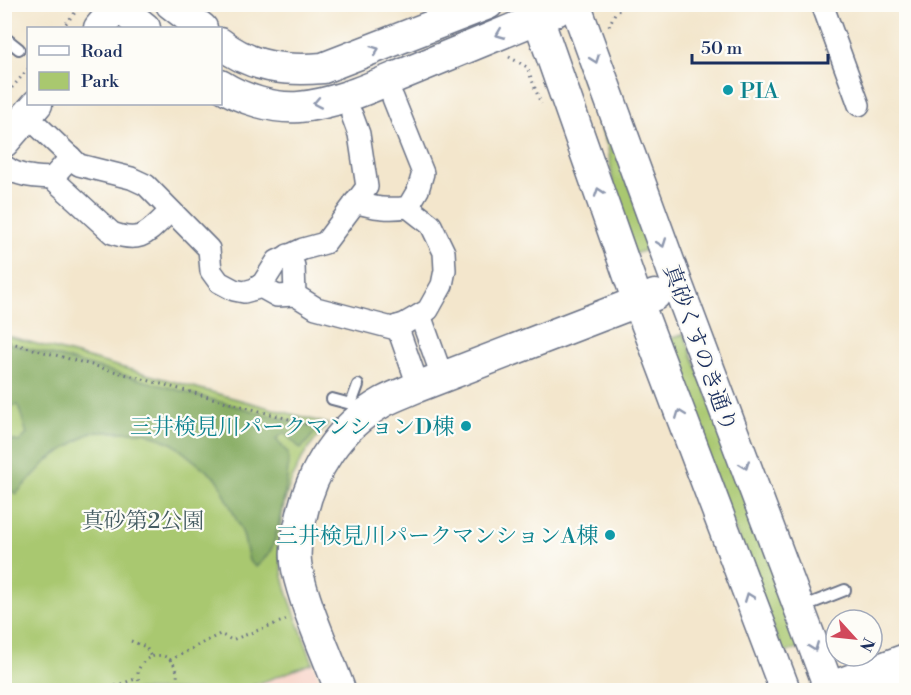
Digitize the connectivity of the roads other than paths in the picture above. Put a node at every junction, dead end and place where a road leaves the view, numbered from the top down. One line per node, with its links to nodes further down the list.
1 (171, 4): 8 (street)
2 (488, 4): 10 (street, one-way to 2)
3 (574, 4): 6 (street); 25 (street, 真砂くすのき通り, one-way to 25)
4 (822, 4): 14 (street)
5 (113, 11): 7 (street)
6 (535, 12): 12 (street, one-way to 12); 27 (street, 真砂くすのき通り, one-way to 6)
7 (143, 27)
8 (201, 27)
9 (4, 37): 11 (lane)
10 (222, 44)
11 (19, 49)
12 (222, 86)
13 (393, 98): 21 (street)
14 (859, 105)
15 (38, 115): 17 (street); 18 (street)
16 (352, 115): 20 (street)
17 (5, 155): 19 (street)
18 (71, 158): 19 (street); 22 (street)
19 (52, 178): 22 (street)
20 (356, 202): 21 (street); 23 (street)
21 (408, 207): 28 (street)
22 (171, 211): 24 (street)
23 (288, 255): 24 (street); 26 (street)
24 (259, 286): 26 (street)
25 (678, 286): 27 (street); 36 (street, 真砂くすのき通り, one-way to 36)
26 (295, 295): 29 (street)
27 (638, 302): 34 (street); 40 (street, 真砂くすのき通り, one-way to 27)
28 (420, 315): 29 (street); 30 (street)
29 (397, 326): 31 (street)
30 (438, 365)
31 (414, 374)
32 (358, 385): 34 (lane)
33 (332, 399): 34 (lane)
34 (358, 410): 39 (street)
35 (845, 590): 36 (lane)
36 (799, 609): 41 (street, 真砂くすのき通り, one-way to 41)
37 (906, 659): 41 (street)
38 (906, 685): 42 (street)
39 (340, 690)
40 (785, 690)
41 (828, 690)
42 (891, 690)

